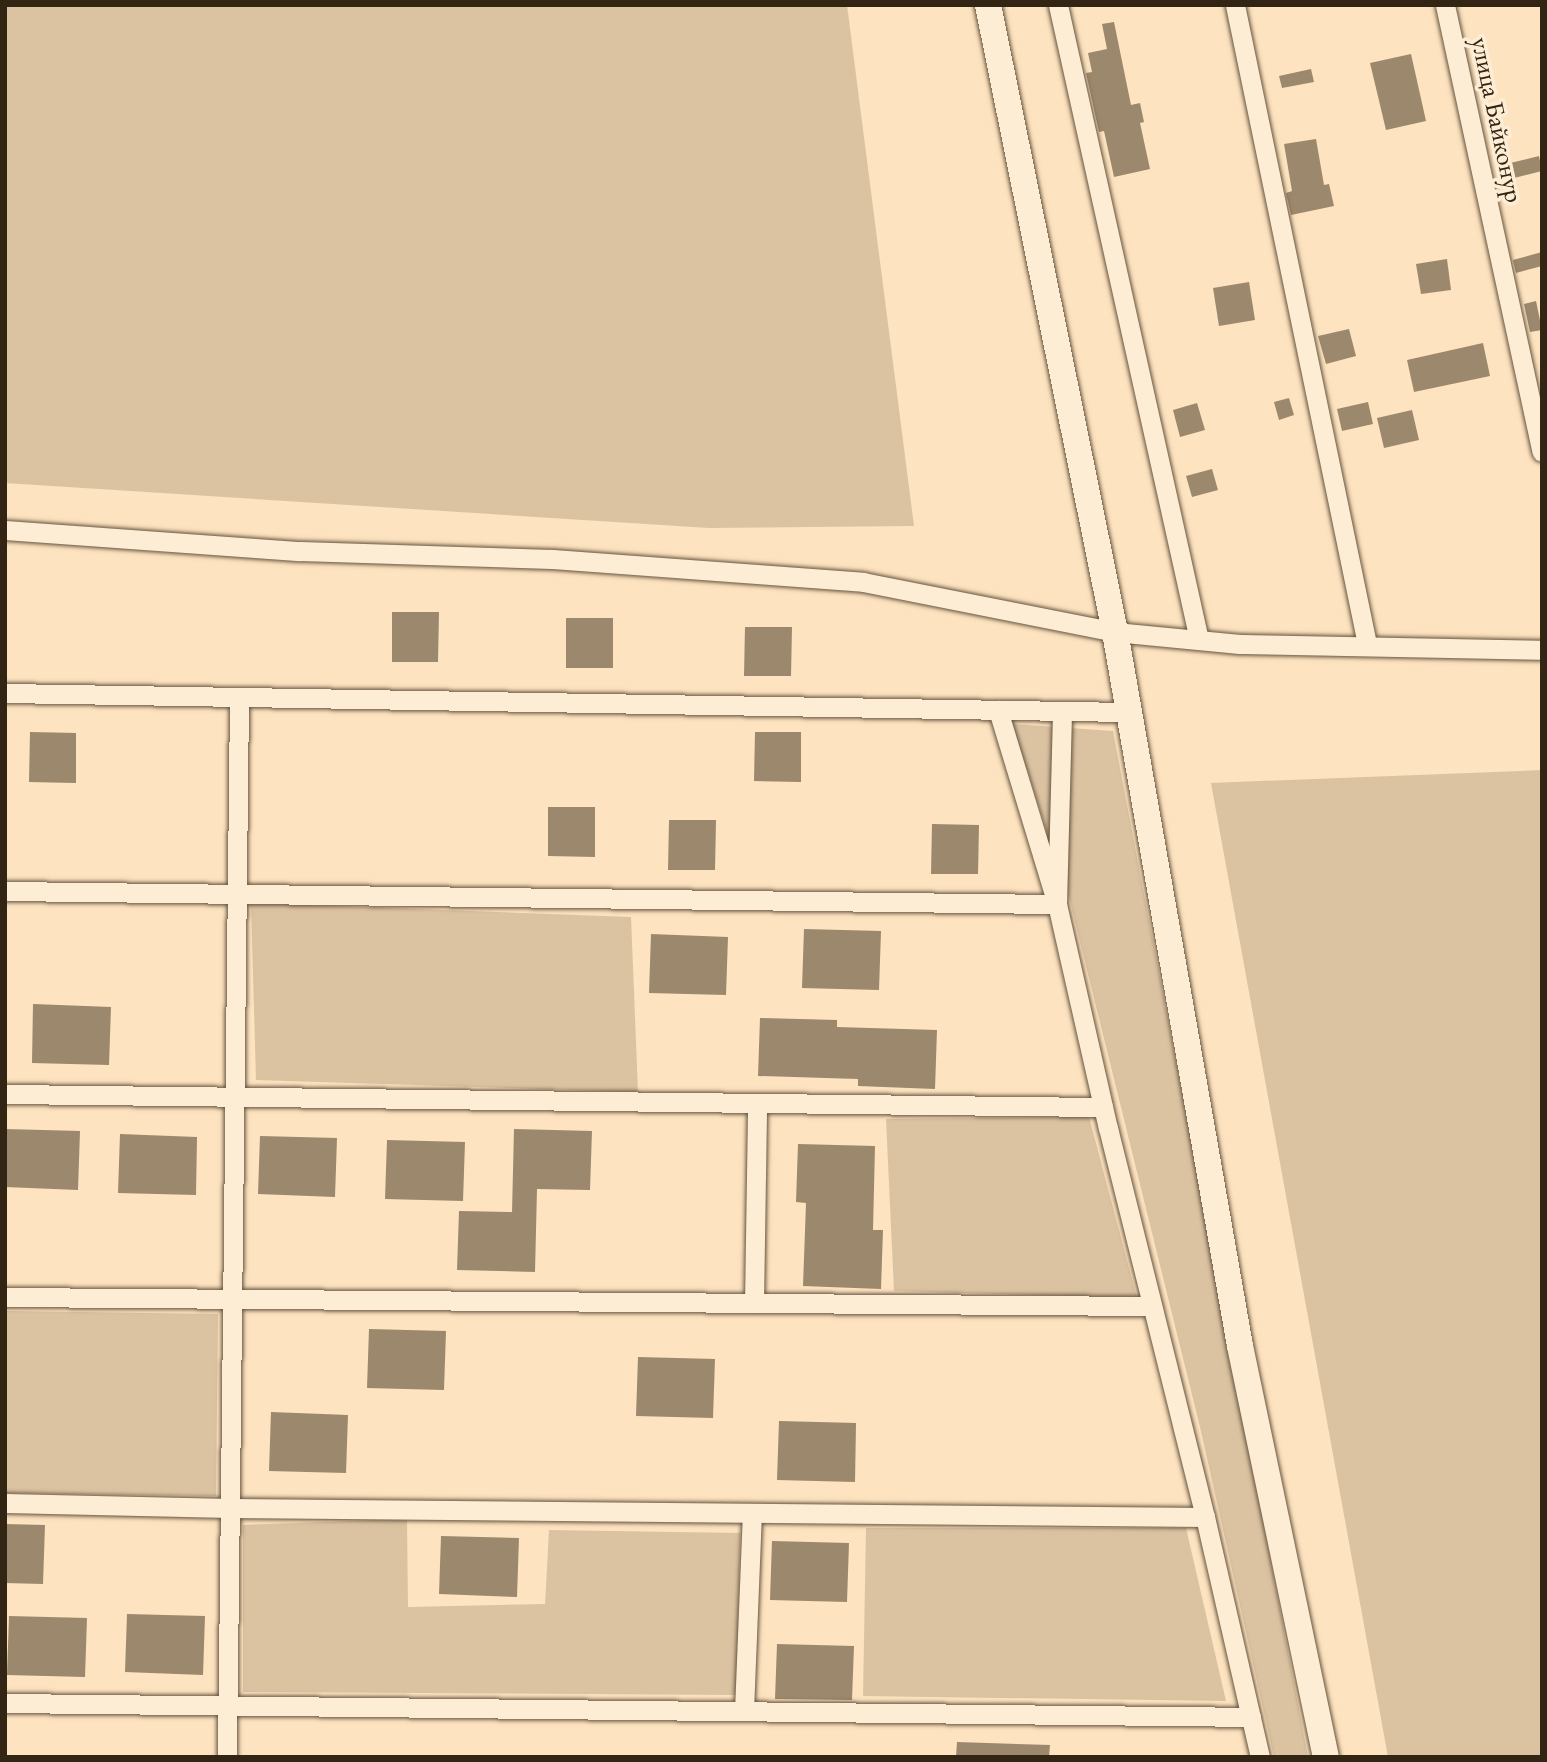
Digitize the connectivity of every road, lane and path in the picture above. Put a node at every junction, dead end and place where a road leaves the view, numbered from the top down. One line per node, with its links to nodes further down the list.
1 (988, 5): 7 (main road)
2 (1058, 5): 8 (street)
3 (1235, 5): 9 (street)
4 (1445, 5): 5 (street, улица Байконур)
5 (1541, 440)
6 (5, 530): 7 (street)
7 (1115, 632): 8 (street); 15 (main road)
8 (1199, 640): 9 (street)
9 (1367, 644): 10 (street)
10 (1542, 649)
11 (5, 693): 12 (street)
12 (239, 697): 13 (street); 17 (street)
13 (998, 710): 14 (street); 18 (street)
14 (1062, 711): 15 (street); 18 (street)
15 (1129, 712): 37 (main road)
16 (5, 891): 17 (street)
17 (237, 894): 18 (street); 20 (street)
18 (1057, 904): 22 (street)
19 (5, 1094): 20 (street)
20 (234, 1097): 21 (street); 24 (street)
21 (757, 1103): 22 (street); 25 (street)
22 (1103, 1107): 26 (street)
23 (5, 1297): 24 (street)
24 (232, 1300): 25 (street); 28 (street)
25 (754, 1303): 26 (street)
26 (1152, 1306): 30 (street)
27 (5, 1503): 28 (street)
28 (230, 1508): 29 (street); 32 (street)
29 (752, 1513): 30 (street); 33 (street)
30 (1205, 1517): 34 (street)
31 (5, 1703): 32 (street)
32 (228, 1705): 33 (street); 35 (street)
33 (744, 1711): 34 (street)
34 (1251, 1717): 36 (street)
35 (227, 1757)
36 (1260, 1757)
37 (1326, 1757)

